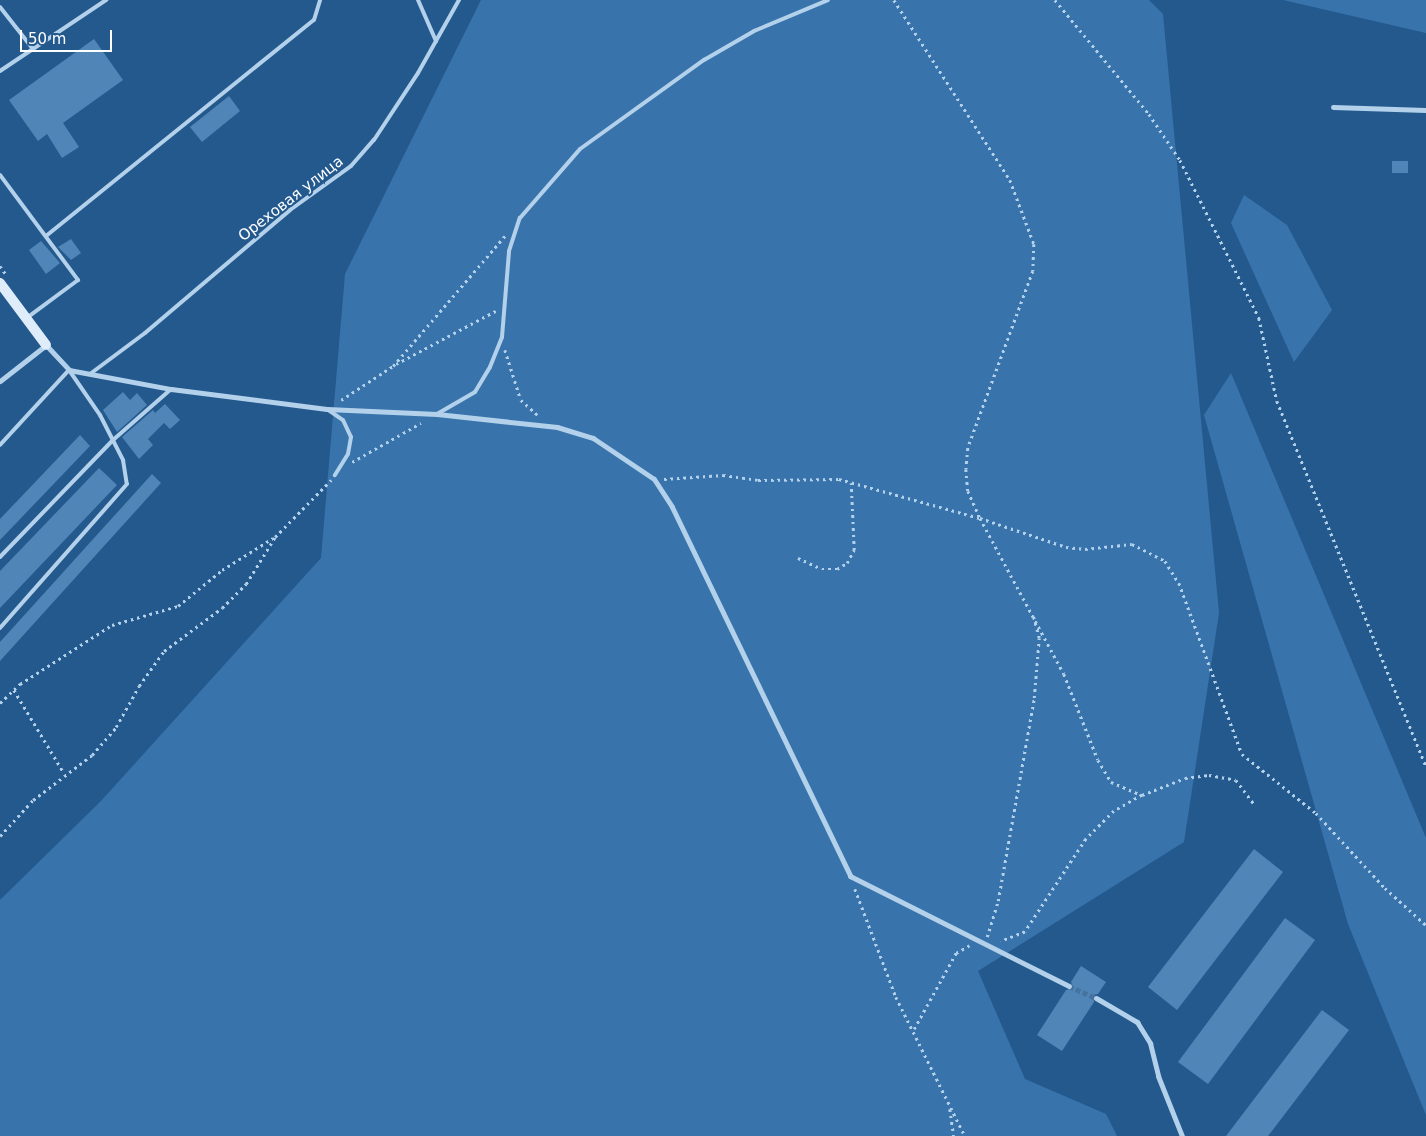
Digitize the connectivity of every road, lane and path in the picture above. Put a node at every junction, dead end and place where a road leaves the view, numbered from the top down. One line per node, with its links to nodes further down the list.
1 (106, 0): 10 (lane)
2 (320, 0): 16 (lane)
3 (418, 0): 9 (lane)
4 (459, 0): 9 (lane, Ореховая улица)
5 (828, 0): 18 (lane)
6 (894, 0): 35 (path)
7 (1055, 0): 43 (path)
8 (0, 7): 10 (lane)
9 (436, 40): 24 (lane, Ореховая улица)
10 (34, 49): 11 (lane)
11 (0, 71)
12 (1333, 107): 13 (street)
13 (1426, 110)
14 (0, 175): 16 (lane)
15 (508, 233): 22 (path)
16 (46, 236): 19 (lane)
17 (0, 283): 19 (street)
18 (504, 306): 20 (lane); 22 (path)
19 (26, 318): 21 (street)
20 (502, 337): 28 (lane); 29 (path)
21 (46, 346): 23 (street); 25 (street)
22 (393, 366): 27 (path)
23 (69, 370): 24 (street); 30 (lane); 31 (lane)
24 (90, 374): 26 (street)
25 (0, 381)
26 (171, 389): 27 (street); 30 (lane)
27 (327, 409): 28 (street); 32 (lane)
28 (437, 414): 29 (street); 32 (path)
29 (557, 427): 33 (street)
30 (113, 440): 37 (lane); 40 (lane)
31 (0, 445)
32 (335, 475): 36 (path)
33 (654, 480): 34 (path); 48 (street)
34 (851, 483): 35 (path); 38 (path)
35 (980, 518): 39 (path); 49 (path)
36 (275, 537): 41 (path); 44 (path)
37 (0, 557)
38 (798, 558)
39 (1032, 612): 45 (path); 50 (path)
40 (0, 628)
41 (14, 690): 42 (path); 44 (path)
42 (0, 703)
43 (1426, 767)
44 (64, 773): 47 (path)
45 (1142, 794): 46 (path); 50 (path)
46 (1254, 804)
47 (0, 836)
48 (850, 876): 50 (street); 53 (path)
49 (1426, 925)
50 (985, 944): 51 (street); 53 (path)
51 (1069, 986)
52 (1096, 998): 57 (street)
53 (914, 1029): 54 (path)
54 (950, 1105): 55 (path); 56 (path)
55 (954, 1136)
56 (965, 1136)
57 (1182, 1136)

